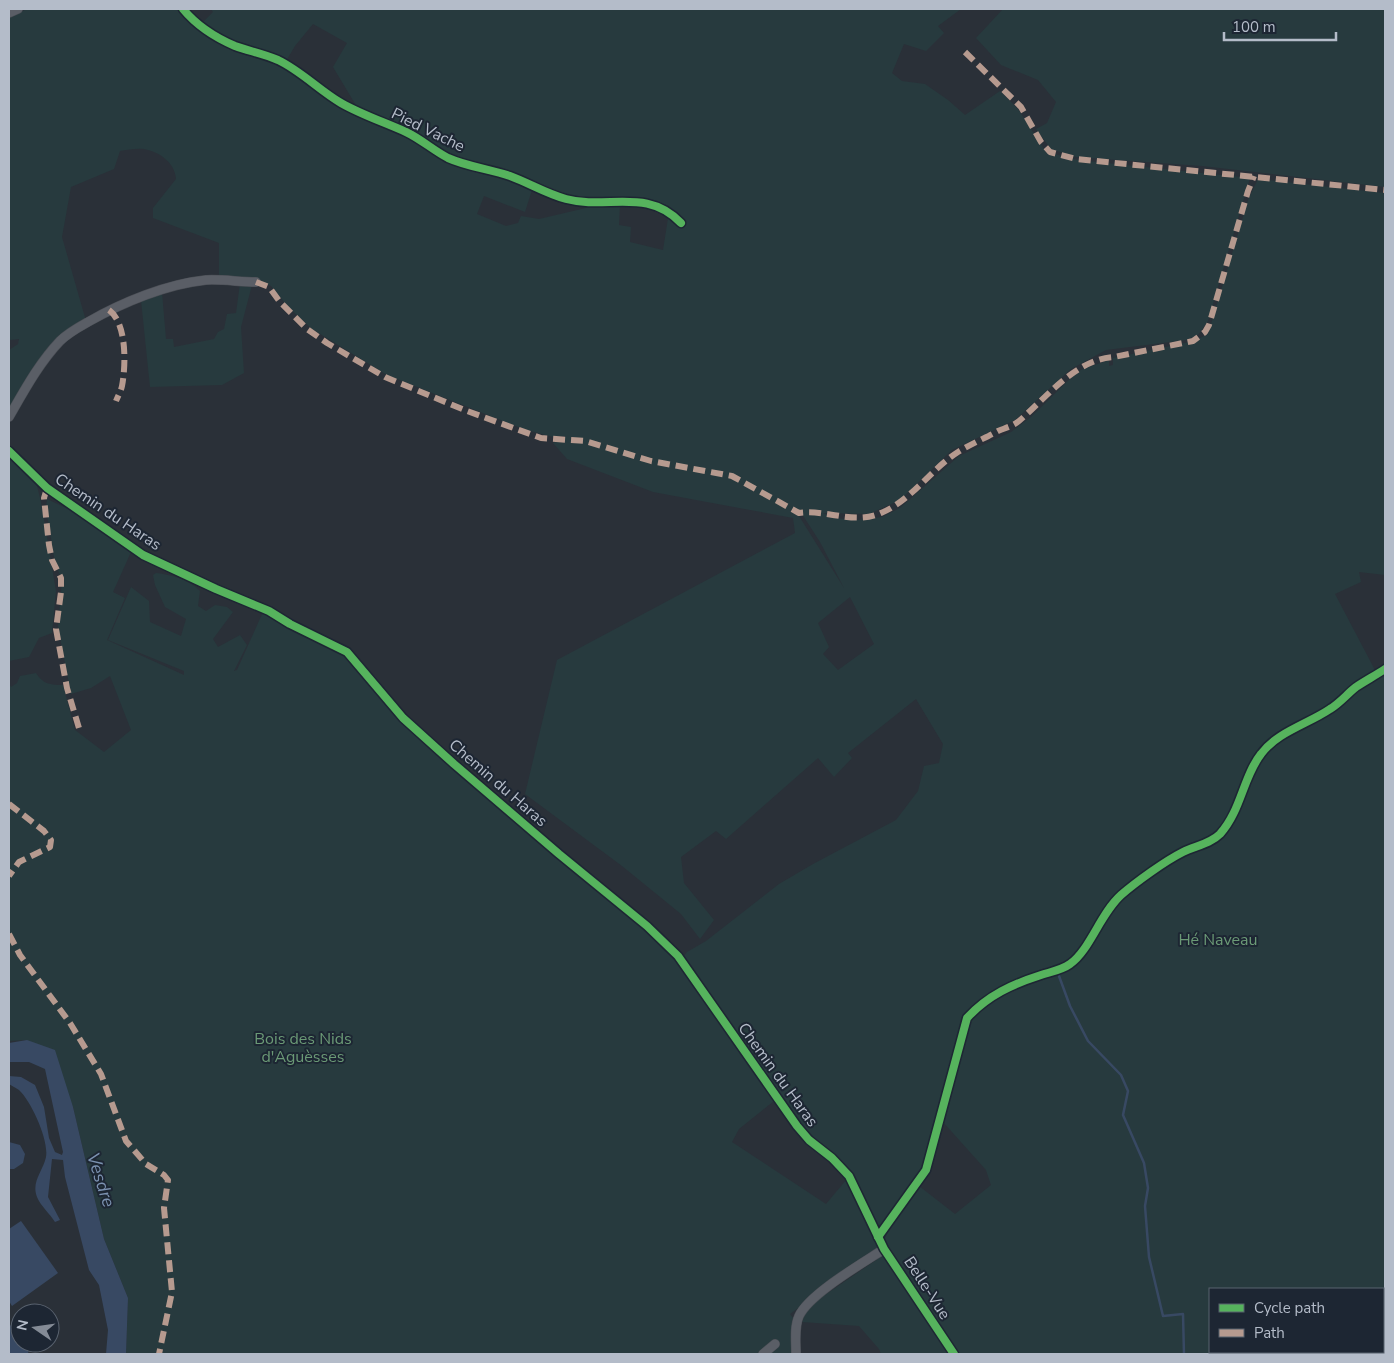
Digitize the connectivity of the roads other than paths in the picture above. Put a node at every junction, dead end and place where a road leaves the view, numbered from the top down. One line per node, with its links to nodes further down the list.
1 (18, 9): 3 (street)
2 (183, 9): 4 (street, Pied Vache)
3 (9, 13)
4 (681, 223)
5 (256, 282): 6 (street)
6 (9, 417)
7 (9, 451): 9 (street, Chemin du Haras)
8 (1385, 669): 9 (street)
9 (878, 1237): 10 (street, Belle-Vue)
10 (884, 1249): 13 (street, Belle-Vue); 14 (street, Belle-Vue)
11 (775, 1344): 12 (street)
12 (763, 1354)
13 (796, 1354)
14 (954, 1354)

